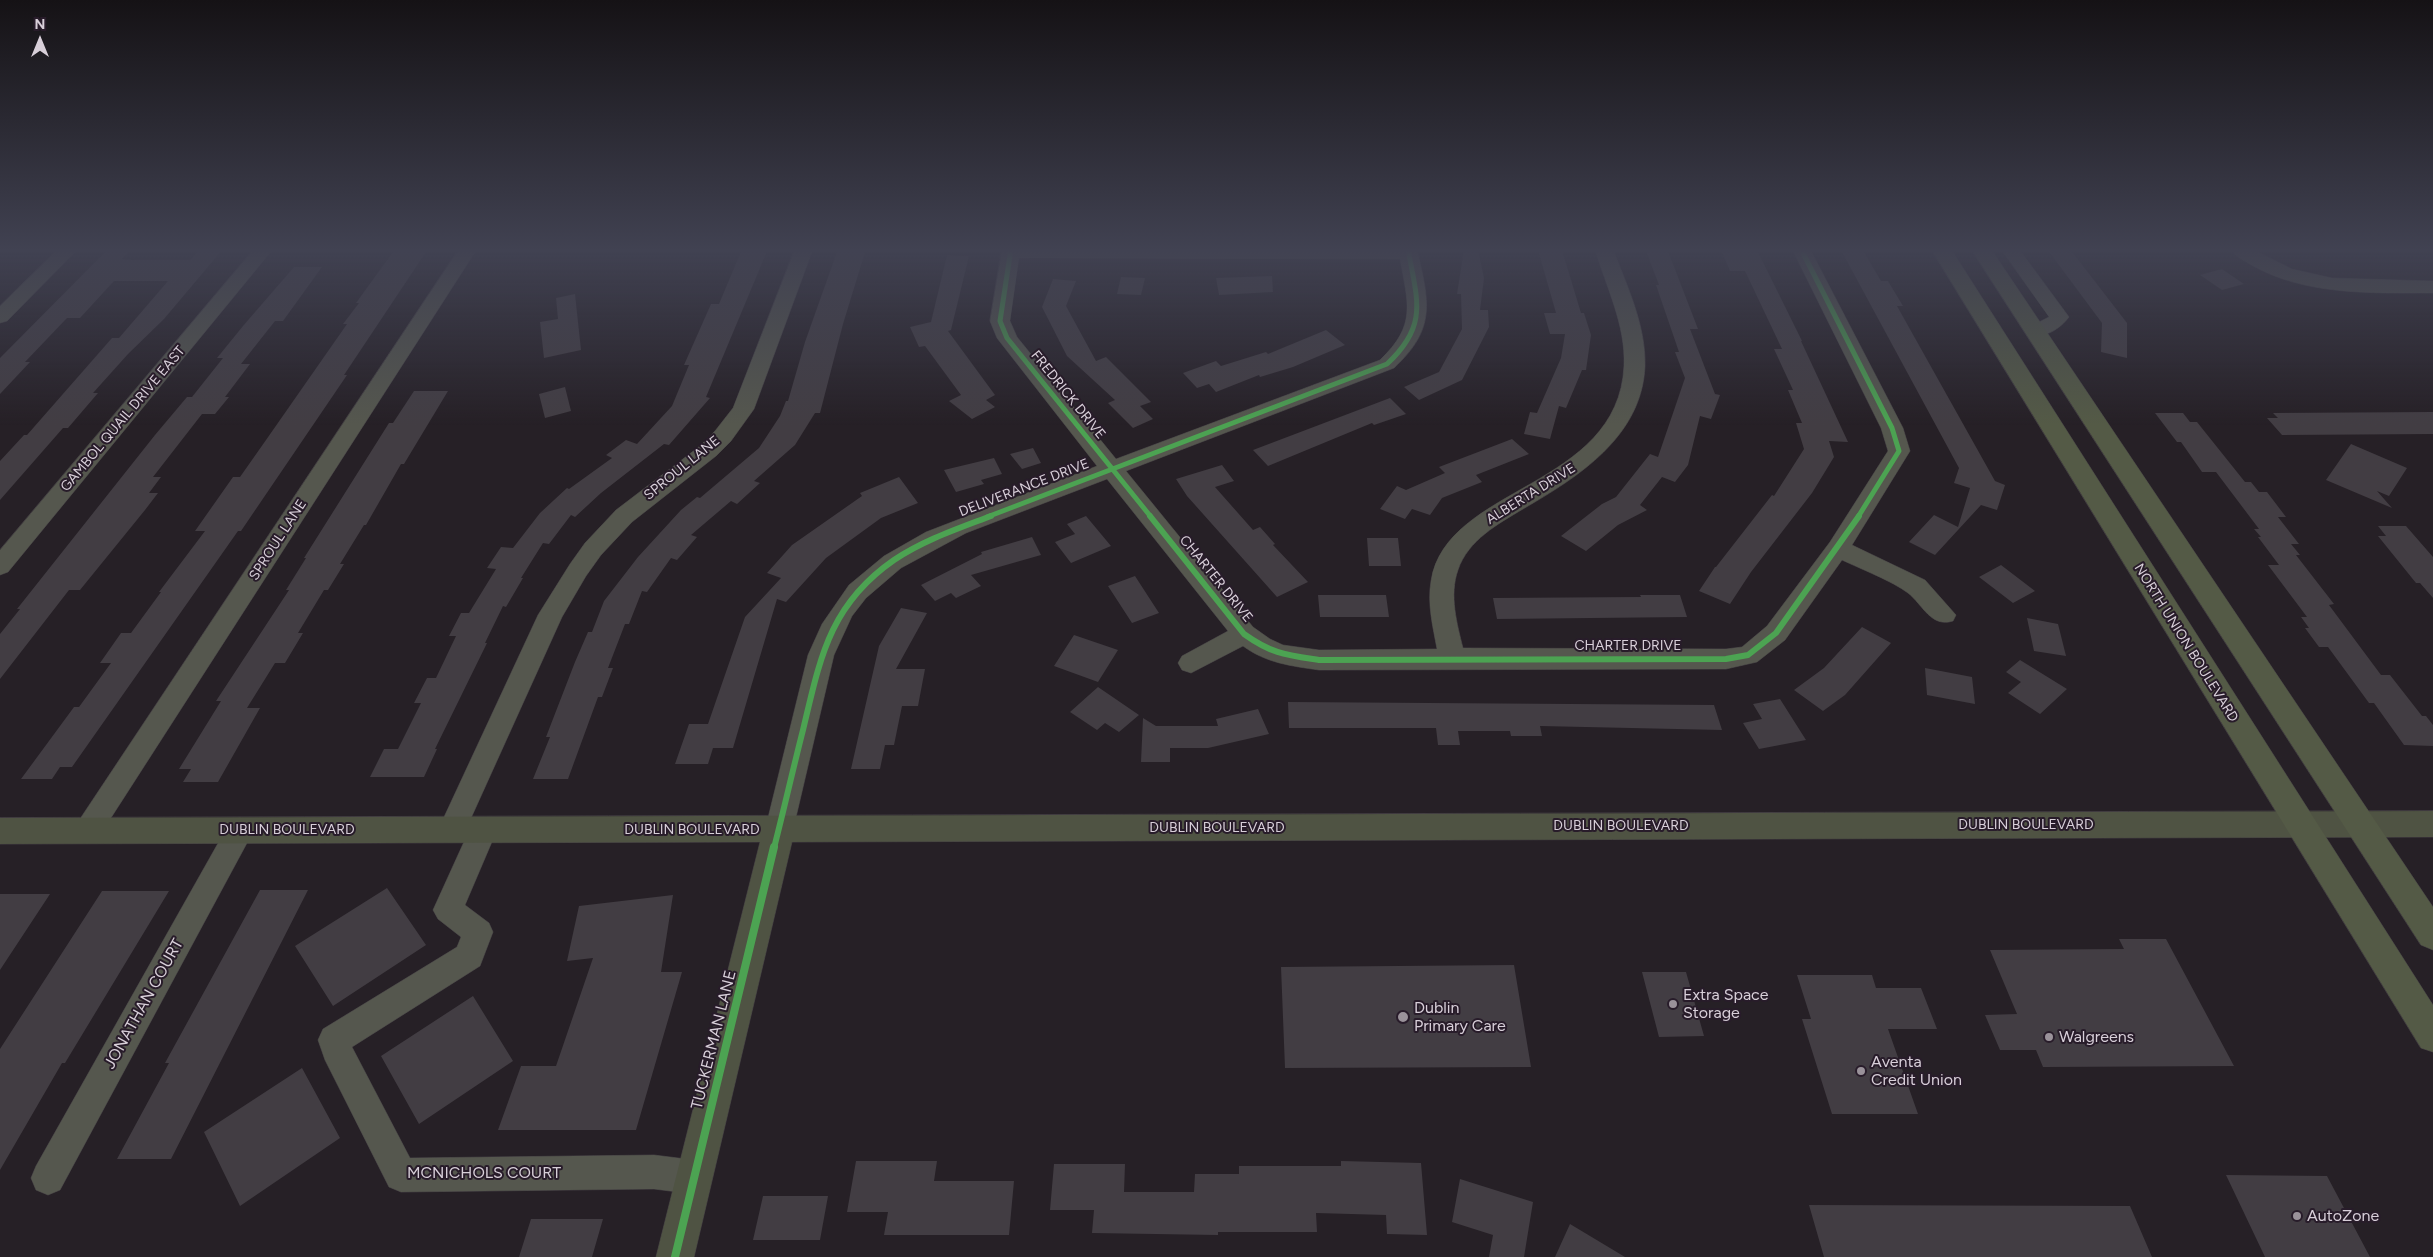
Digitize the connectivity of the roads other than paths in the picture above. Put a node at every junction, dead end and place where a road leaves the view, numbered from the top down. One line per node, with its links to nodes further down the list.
1 (9, 308): 12 (street)
2 (215, 308): 16 (street, GAMBOL QUAIL DRIVE EAST)
3 (430, 308): 24 (street, SPROUL LANE)
4 (781, 308): 26 (street, SPROUL LANE)
5 (1002, 308): 14 (street, FREDRICK DRIVE)
6 (1416, 308): 14 (street, DELIVERANCE DRIVE)
7 (1624, 308): 19 (street, ALBERTA DRIVE)
8 (1831, 308): 15 (street, CHARTER DRIVE)
9 (1979, 308): 21 (main road, NORTH UNION BOULEVARD)
10 (2020, 308): 13 (main road)
11 (2052, 308): 13 (street)
12 (0, 317)
13 (2036, 331): 22 (main road)
14 (1111, 469): 18 (street, CHARTER DRIVE); 27 (street, DELIVERANCE DRIVE)
15 (1838, 548): 17 (street); 19 (street, CHARTER DRIVE)
16 (0, 566)
17 (1944, 616)
18 (1244, 634): 19 (street, CHARTER DRIVE); 20 (street, CHARTER DRIVE)
19 (1452, 658)
20 (1191, 663)
21 (2298, 824): 22 (main road, DUBLIN BOULEVARD); 27 (main road, DUBLIN BOULEVARD); 30 (main road, NORTH UNION BOULEVARD)
22 (2359, 824): 23 (main road, DUBLIN BOULEVARD); 29 (main road)
23 (2433, 824)
24 (88, 830): 25 (main road, DUBLIN BOULEVARD); 28 (main road, DUBLIN BOULEVARD)
25 (240, 830): 26 (main road, DUBLIN BOULEVARD); 32 (street, JONATHAN COURT)
26 (468, 830): 27 (main road, DUBLIN BOULEVARD); 31 (street, MCNICHOLS COURT)
27 (779, 830): 31 (main road, TUCKERMAN LANE)
28 (0, 831)
29 (2433, 935)
30 (2433, 1036)
31 (694, 1177): 33 (main road, TUCKERMAN LANE)
32 (48, 1178)
33 (675, 1257)

